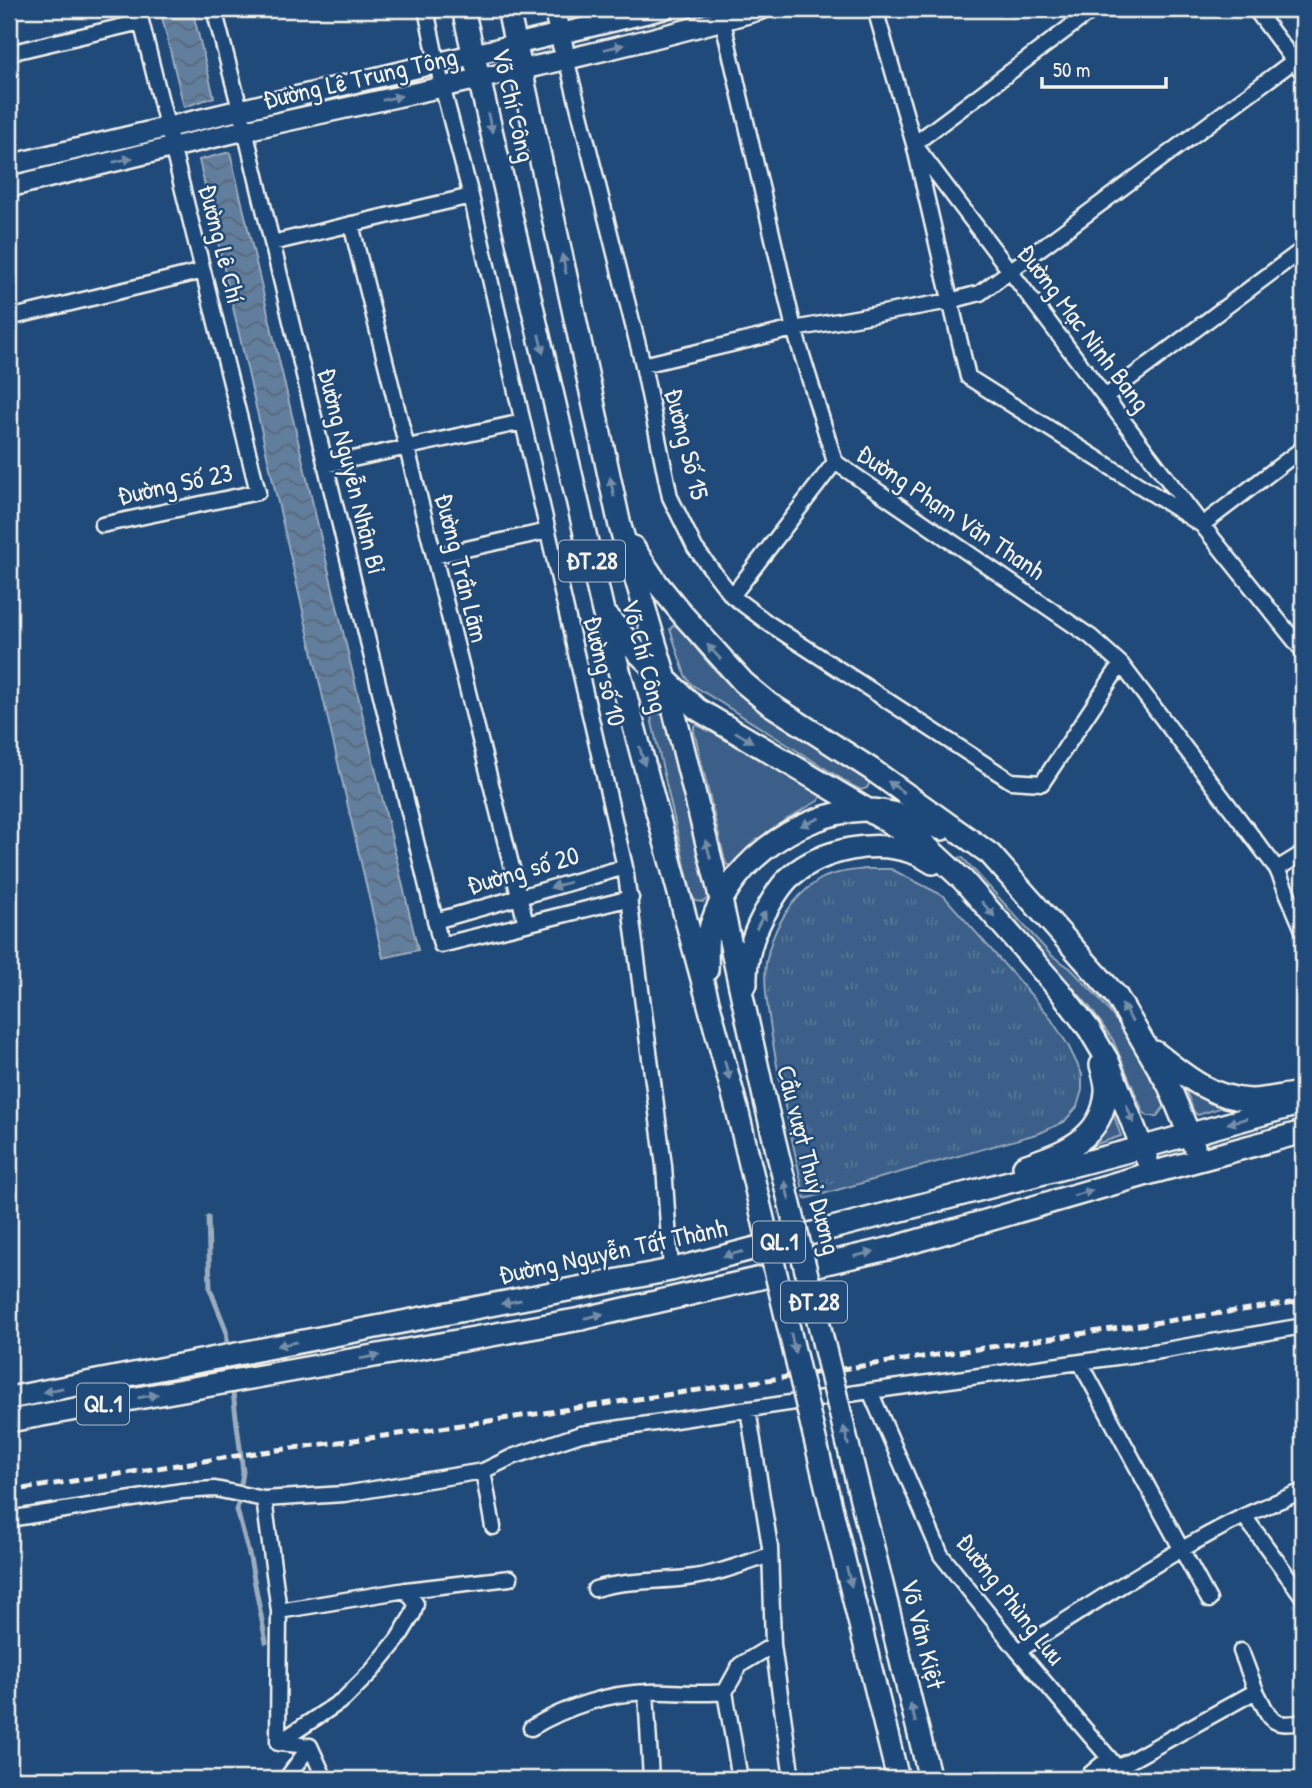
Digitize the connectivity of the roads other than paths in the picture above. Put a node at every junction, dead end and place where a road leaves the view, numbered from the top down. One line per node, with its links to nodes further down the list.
1 (214, 9): 26 (street, Đường Nguyễn Nhân Bỉ)
2 (426, 9): 19 (street, Đường số 10)
3 (463, 9): 16 (main road, Võ Chí Công / ĐT.28)
4 (508, 9): 14 (main road, Võ Chí Công / ĐT.28)
5 (554, 9): 13 (street)
6 (664, 9): 13 (street, Đường Lê Trung Tông)
7 (762, 9): 12 (street, Đường Lê Trung Tông)
8 (875, 9): 29 (street, Đường Mạc Ninh Bang)
9 (1094, 9): 29 (street)
10 (1255, 9): 17 (street)
11 (140, 15): 15 (street); 27 (street, Đường Lê Chí)
12 (721, 15): 18 (street, Đường Lê Trung Tông, one-way to 12); 43 (street, Đường Phạm Văn Thanh)
13 (560, 34): 14 (street, Đường Lê Trung Tông); 18 (street)
14 (516, 44): 16 (street, Đường Lê Trung Tông); 20 (main road, Võ Chí Công / ĐT.28)
15 (9, 53)
16 (474, 55): 19 (street, Đường Lê Trung Tông); 22 (main road, Võ Chí Công / ĐT.28)
17 (1299, 57): 21 (street); 40 (street)
18 (566, 58): 20 (street, Đường Lê Trung Tông); 44 (street, Đường Số 15)
19 (438, 63): 23 (street, Đường Lê Trung Tông); 24 (street, Đường số 10)
20 (522, 68): 22 (street, Đường Lê Trung Tông); 54 (main road, Võ Chí Công / ĐT.28, one-way to 20)
21 (1303, 73)
22 (479, 78): 24 (street, Đường Lê Trung Tông); 58 (main road, Võ Chí Công / ĐT.28, one-way to 58)
23 (346, 85): 25 (street); 26 (street, Đường Lê Trung Tông)
24 (443, 87): 25 (street, Đường Lê Trung Tông, one-way to 24); 35 (street, Đường số 10)
25 (353, 108): 28 (street, Đường Lê Trung Tông)
26 (240, 109): 27 (street, Đường Lê Trung Tông); 28 (street, Đường Nguyễn Nhân Bỉ)
27 (167, 127): 30 (street, Đường Lê Trung Tông); 31 (street, Đường Lê Chí)
28 (245, 130): 31 (street, Đường Lê Trung Tông); 37 (street, Đường Nguyễn Nhân Bỉ)
29 (914, 144): 40 (street, Đường Mạc Ninh Bang); 41 (street)
30 (82, 148): 32 (street, Đường Lê Trung Tông); 33 (street)
31 (173, 148): 33 (street, Đường Lê Trung Tông, one-way to 31); 39 (street, Đường Lê Chí)
32 (9, 165)
33 (88, 169): 34 (street, Đường Lê Trung Tông)
34 (9, 187)
35 (471, 196): 36 (street); 46 (street, Đường số 10)
36 (351, 224): 37 (street); 47 (street, Đường Trần Lãm)
37 (272, 243): 50 (street, Đường Nguyễn Nhân Bỉ)
38 (1303, 249): 45 (street)
39 (203, 271): 42 (street); 51 (street, Đường Lê Chí)
40 (1010, 271): 41 (street); 45 (street, Đường Mạc Ninh Bang)
41 (950, 301): 43 (street); 53 (street)
42 (9, 318)
43 (794, 330): 44 (street); 49 (street, Đường Phạm Văn Thanh)
44 (643, 365): 57 (street, Đường Số 15)
45 (1105, 397): 53 (street, Đường Mạc Ninh Bang)
46 (523, 422): 47 (street); 55 (street, Đường số 10)
47 (407, 447): 50 (street); 56 (street, Đường Trần Lãm)
48 (1303, 448): 53 (street)
49 (835, 462): 57 (street); 60 (street, Đường Phạm Văn Thanh)
50 (325, 465): 71 (street, Đường Nguyễn Nhân Bỉ)
51 (258, 492): 52 (street, Đường Số 23)
52 (103, 525)
53 (1202, 525): 59 (street, Đường Mạc Ninh Bang)
54 (621, 526): 61 (main road, Võ Chí Công / ĐT.28); 63 (main road, one-way to 54)
55 (548, 531): 56 (street); 65 (street, Đường số 10)
56 (434, 556): 68 (street, Đường Trần Lãm)
57 (732, 596): 60 (street, Đường Số 15)
58 (603, 611): 61 (main road); 76 (main road, Võ Chí Công / ĐT.28, one-way to 76)
59 (1303, 651)
60 (1121, 664): 66 (street, Đường Phạm Văn Thanh)
61 (667, 682): 62 (main road, one-way to 62); 70 (main road, Võ Chí Công / ĐT.28, one-way to 61)
62 (866, 810): 63 (main road); 67 (main road); 70 (main road, one-way to 70)
63 (990, 853): 78 (main road, one-way to 63)
64 (1303, 853): 66 (street)
65 (625, 867): 68 (street, Đường số 20, one-way to 68); 69 (street, Đường số 10)
66 (1277, 869): 73 (street, Đường Phạm Văn Thanh)
67 (963, 880): 75 (main road, one-way to 67); 77 (main road, one-way to 77)
68 (519, 897): 71 (street, Đường số 20); 72 (street, Đường Trần Lãm)
69 (631, 898): 72 (street, Đường số 20); 87 (street, Đường số 10)
70 (721, 900): 75 (main road, Võ Chí Công / ĐT.28); 76 (main road)
71 (435, 921): 74 (street, Đường Nguyễn Nhân Bỉ)
72 (526, 924): 74 (street, Đường số 20)
73 (1302, 925)
74 (441, 945)
75 (750, 1035): 99 (main road, Cầu vượt Thuỷ Dương / ĐT.28, one-way to 75, bridge)
76 (719, 1041): 127 (main road, Võ Chí Công / ĐT.28, one-way to 127, bridge)
77 (1097, 1042): 83 (main road, one-way to 83); 86 (main road)
78 (1147, 1046): 79 (main road); 82 (main road)
79 (1303, 1093)
80 (1303, 1103): 82 (main road, Đường Nguyễn Tất Thành / QL.1, one-way to 82)
81 (1303, 1132): 84 (main road, QL.1)
82 (1190, 1134): 83 (main road, Đường Nguyễn Tất Thành / QL.1); 84 (main road)
83 (1144, 1147): 85 (main road); 86 (main road, Đường Nguyễn Tất Thành / QL.1)
84 (1199, 1162): 85 (main road, QL.1)
85 (1151, 1173): 91 (main road, QL.1, one-way to 85)
86 (883, 1216): 87 (main road, Đường Nguyễn Tất Thành / QL.1, one-way to 87)
87 (671, 1270): 89 (main road, Đường Nguyễn Tất Thành / QL.1, one-way to 89)
88 (1303, 1326): 90 (street)
89 (251, 1351): 91 (main road); 93 (main road, Đường Nguyễn Tất Thành / QL.1, one-way to 93)
90 (1080, 1362): 92 (street); 103 (street)
91 (256, 1377): 95 (main road, QL.1, one-way to 91)
92 (870, 1391): 94 (street); 112 (street, Đường Phùng Lưu)
93 (9, 1398)
94 (748, 1409): 96 (street); 104 (street)
95 (9, 1421)
96 (483, 1471): 98 (street); 102 (street)
97 (1303, 1491): 100 (street)
98 (262, 1498): 101 (street); 110 (street)
99 (862, 1503): 128 (main road, Võ Văn Kiệt / ĐT.28, one-way to 99)
100 (1244, 1517): 103 (street); 108 (street)
101 (9, 1519)
102 (493, 1527)
103 (1181, 1551): 109 (street); 112 (street)
104 (770, 1555): 106 (street); 111 (street)
105 (510, 1577): 107 (street)
106 (595, 1588)
107 (406, 1590): 110 (street); 119 (street)
108 (1303, 1597)
109 (1209, 1600)
110 (279, 1611): 119 (street)
111 (773, 1645): 116 (street); 126 (street)
112 (1018, 1651): 121 (street, Đường Phùng Lưu)
113 (1241, 1651): 114 (street)
114 (1256, 1691): 117 (street); 121 (street)
115 (646, 1692): 116 (street); 118 (street); 124 (street)
116 (725, 1692): 125 (street)
117 (1303, 1722)
118 (531, 1728)
119 (278, 1743): 120 (street)
120 (310, 1746): 122 (street); 123 (street)
121 (1118, 1769): 129 (street)
122 (286, 1779)
123 (325, 1779)
124 (651, 1779)
125 (740, 1779)
126 (792, 1779)
127 (898, 1779)
128 (930, 1779)
129 (1083, 1779)

